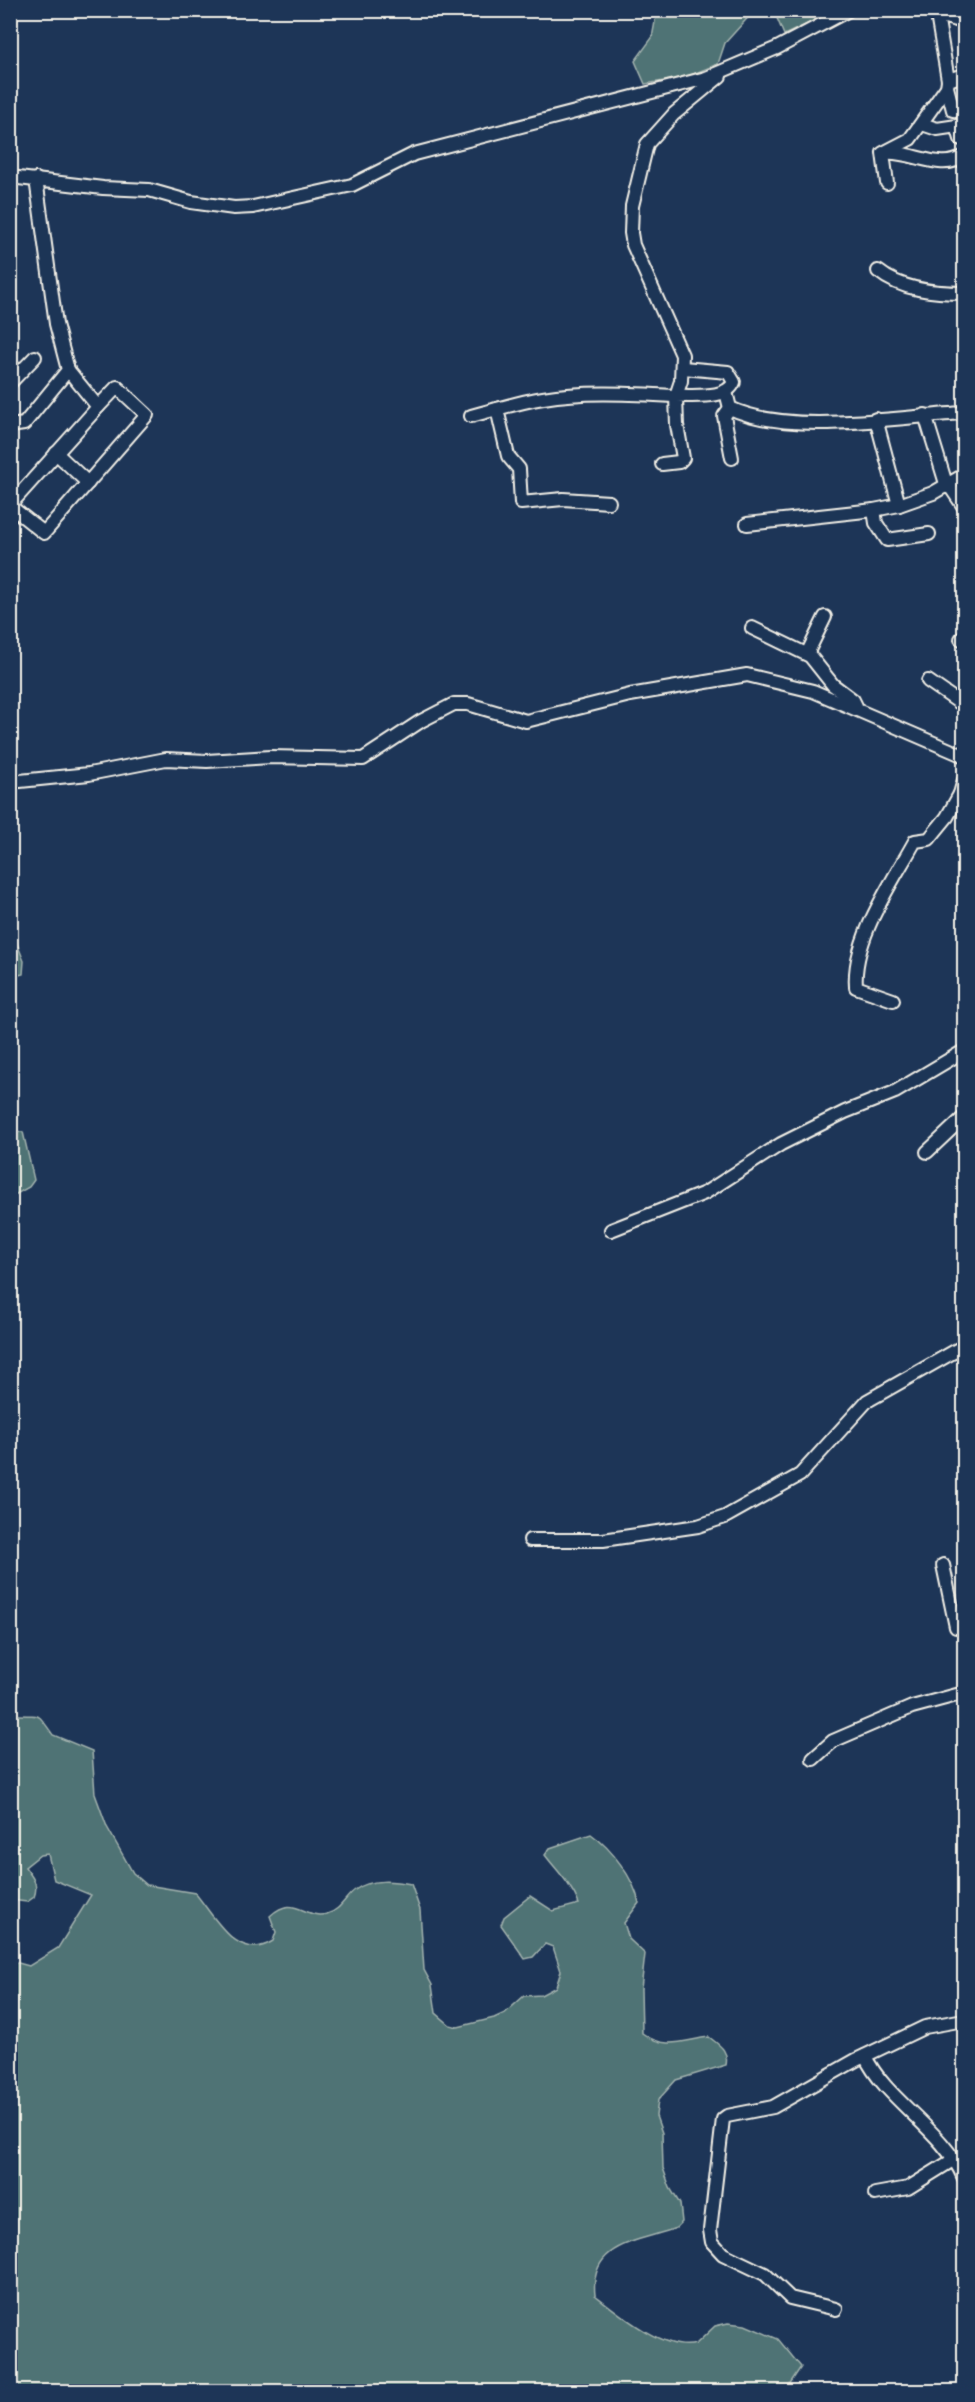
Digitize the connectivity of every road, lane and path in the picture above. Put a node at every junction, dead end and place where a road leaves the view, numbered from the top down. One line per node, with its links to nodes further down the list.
1 (849, 10): 4 (street)
2 (934, 13): 3 (street); 6 (street)
3 (964, 22)
4 (725, 71): 13 (street); 18 (street)
5 (964, 75): 6 (street)
6 (947, 84): 7 (street); 8 (street)
7 (964, 111)
8 (922, 124): 9 (street); 10 (street)
9 (961, 139)
10 (883, 153): 11 (street); 14 (street)
11 (964, 156)
12 (10, 177): 13 (street)
13 (36, 179): 19 (street)
14 (887, 183)
15 (878, 271): 16 (street)
16 (964, 293)
17 (35, 357): 20 (street)
18 (683, 368): 21 (street); 22 (street)
19 (68, 370): 23 (street); 30 (street)
20 (10, 383)
21 (726, 392): 22 (street); 24 (street)
22 (676, 396): 25 (street); 33 (street)
23 (98, 407): 31 (street); 35 (street)
24 (730, 408): 29 (street); 32 (street)
25 (497, 409): 28 (street); 37 (street)
26 (963, 413): 27 (street)
27 (925, 415): 29 (street); 36 (street)
28 (471, 416)
29 (876, 419): 39 (street)
30 (10, 426)
31 (56, 453): 35 (street); 38 (street)
32 (732, 458)
33 (662, 464)
34 (964, 475): 36 (street)
35 (88, 483): 38 (street)
36 (948, 486): 39 (street); 40 (street)
37 (609, 502)
38 (10, 505)
39 (899, 505): 41 (street)
40 (964, 507)
41 (874, 510): 42 (street); 43 (street)
42 (747, 524)
43 (929, 534)
44 (825, 617): 46 (street)
45 (752, 628): 46 (street)
46 (807, 654): 49 (street)
47 (928, 681): 48 (street)
48 (964, 706)
49 (856, 707): 50 (street); 52 (street)
50 (964, 756)
51 (964, 780): 53 (street)
52 (10, 782)
53 (962, 795): 54 (street)
54 (893, 1000)
55 (964, 1051): 58 (street)
56 (964, 1117): 57 (street)
57 (927, 1152)
58 (611, 1230)
59 (964, 1346): 60 (street)
60 (530, 1540)
61 (943, 1565): 62 (street)
62 (964, 1626)
63 (964, 1692): 64 (street)
64 (813, 1759)
65 (964, 2020): 66 (street)
66 (865, 2056): 67 (street); 70 (street)
67 (953, 2160): 68 (street); 69 (street)
68 (964, 2178)
69 (875, 2194)
70 (836, 2309)

